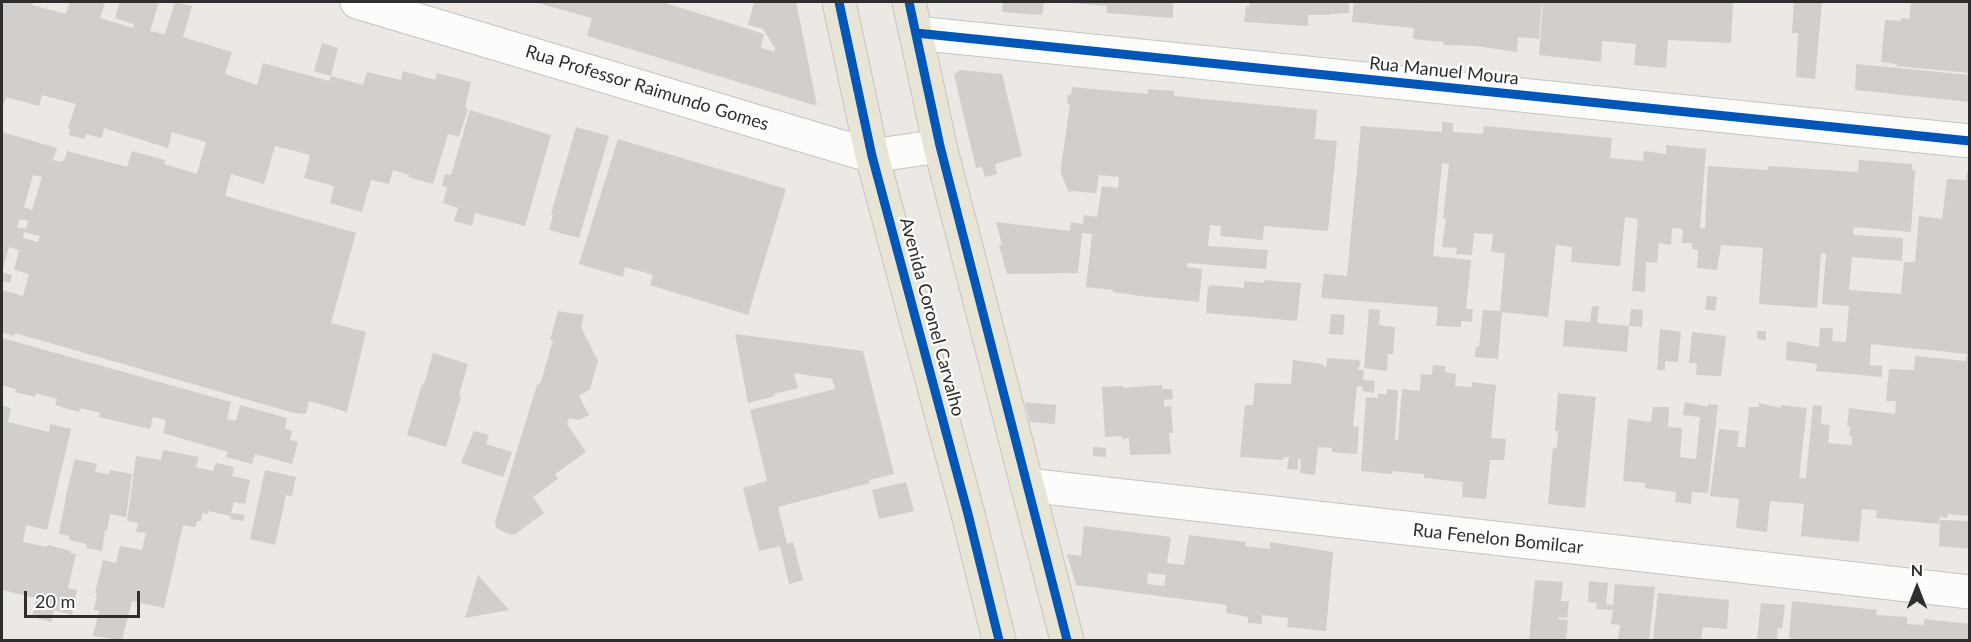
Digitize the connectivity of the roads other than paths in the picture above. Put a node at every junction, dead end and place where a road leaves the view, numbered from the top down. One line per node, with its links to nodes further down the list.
1 (357, 2): 7 (street, Rua Professor Raimundo Gomes)
2 (839, 2): 7 (main road, Avenida Coronel Carvalho)
3 (909, 2): 4 (main road)
4 (916, 33): 5 (street, Rua Manuel Moura); 6 (main road)
5 (1970, 141)
6 (940, 146): 7 (street, Rua Professor Raimundo Gomes); 8 (main road)
7 (872, 156): 10 (main road, Avenida Coronel Carvalho)
8 (1029, 494): 9 (street, Rua Fenelon Bomilcar); 11 (main road)
9 (1970, 592)
10 (999, 640)
11 (1067, 640)

